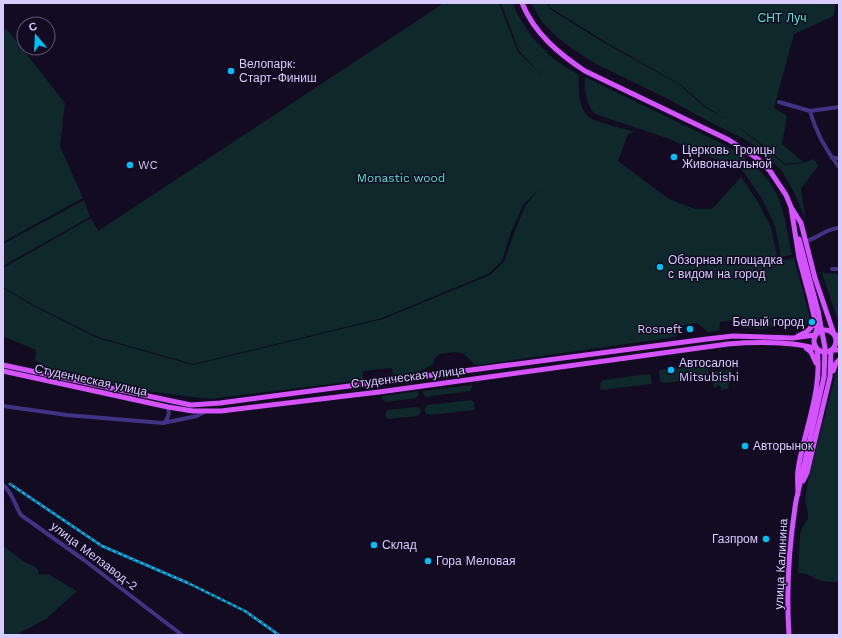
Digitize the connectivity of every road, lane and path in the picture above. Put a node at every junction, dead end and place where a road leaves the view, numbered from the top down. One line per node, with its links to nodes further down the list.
1 (522, 3): 8 (main road)
2 (779, 102): 4 (street)
3 (839, 107): 4 (street)
4 (810, 111): 5 (street)
5 (832, 158): 6 (street); 7 (street)
6 (839, 158)
7 (839, 167)
8 (791, 207): 10 (main road); 13 (main road); 33 (main road, bridge)
9 (839, 228): 10 (street)
10 (806, 241): 15 (main road)
11 (832, 269): 12 (street)
12 (839, 269)
13 (815, 318): 14 (main road); 17 (main road)
14 (815, 335): 15 (main road); 17 (main road, Студенческая улица); 20 (main road)
15 (836, 335): 21 (main road)
16 (754, 336): 17 (main road, Студенческая улица); 18 (main road); 24 (main road, Студенческая улица)
17 (794, 338)
18 (754, 343): 19 (main road, Студенческая улица); 30 (main road, Студенческая улица)
19 (793, 345): 20 (main road, Студенческая улица); 27 (main road)
20 (817, 349): 21 (main road); 27 (main road)
21 (831, 350): 22 (main road); 26 (main road)
22 (839, 350)
23 (839, 360): 26 (main road)
24 (3, 365)
25 (3, 371): 29 (main road, Студенческая улица)
26 (830, 377): 33 (main road)
27 (816, 387): 33 (main road)
28 (3, 406): 31 (street)
29 (168, 407): 30 (main road, Студенческая улица); 31 (street)
30 (204, 412): 31 (street)
31 (163, 423)
32 (3, 486): 34 (street, улица Мелзавод-2)
33 (798, 494): 35 (main road, улица Калинина)
34 (182, 635)
35 (789, 635)

